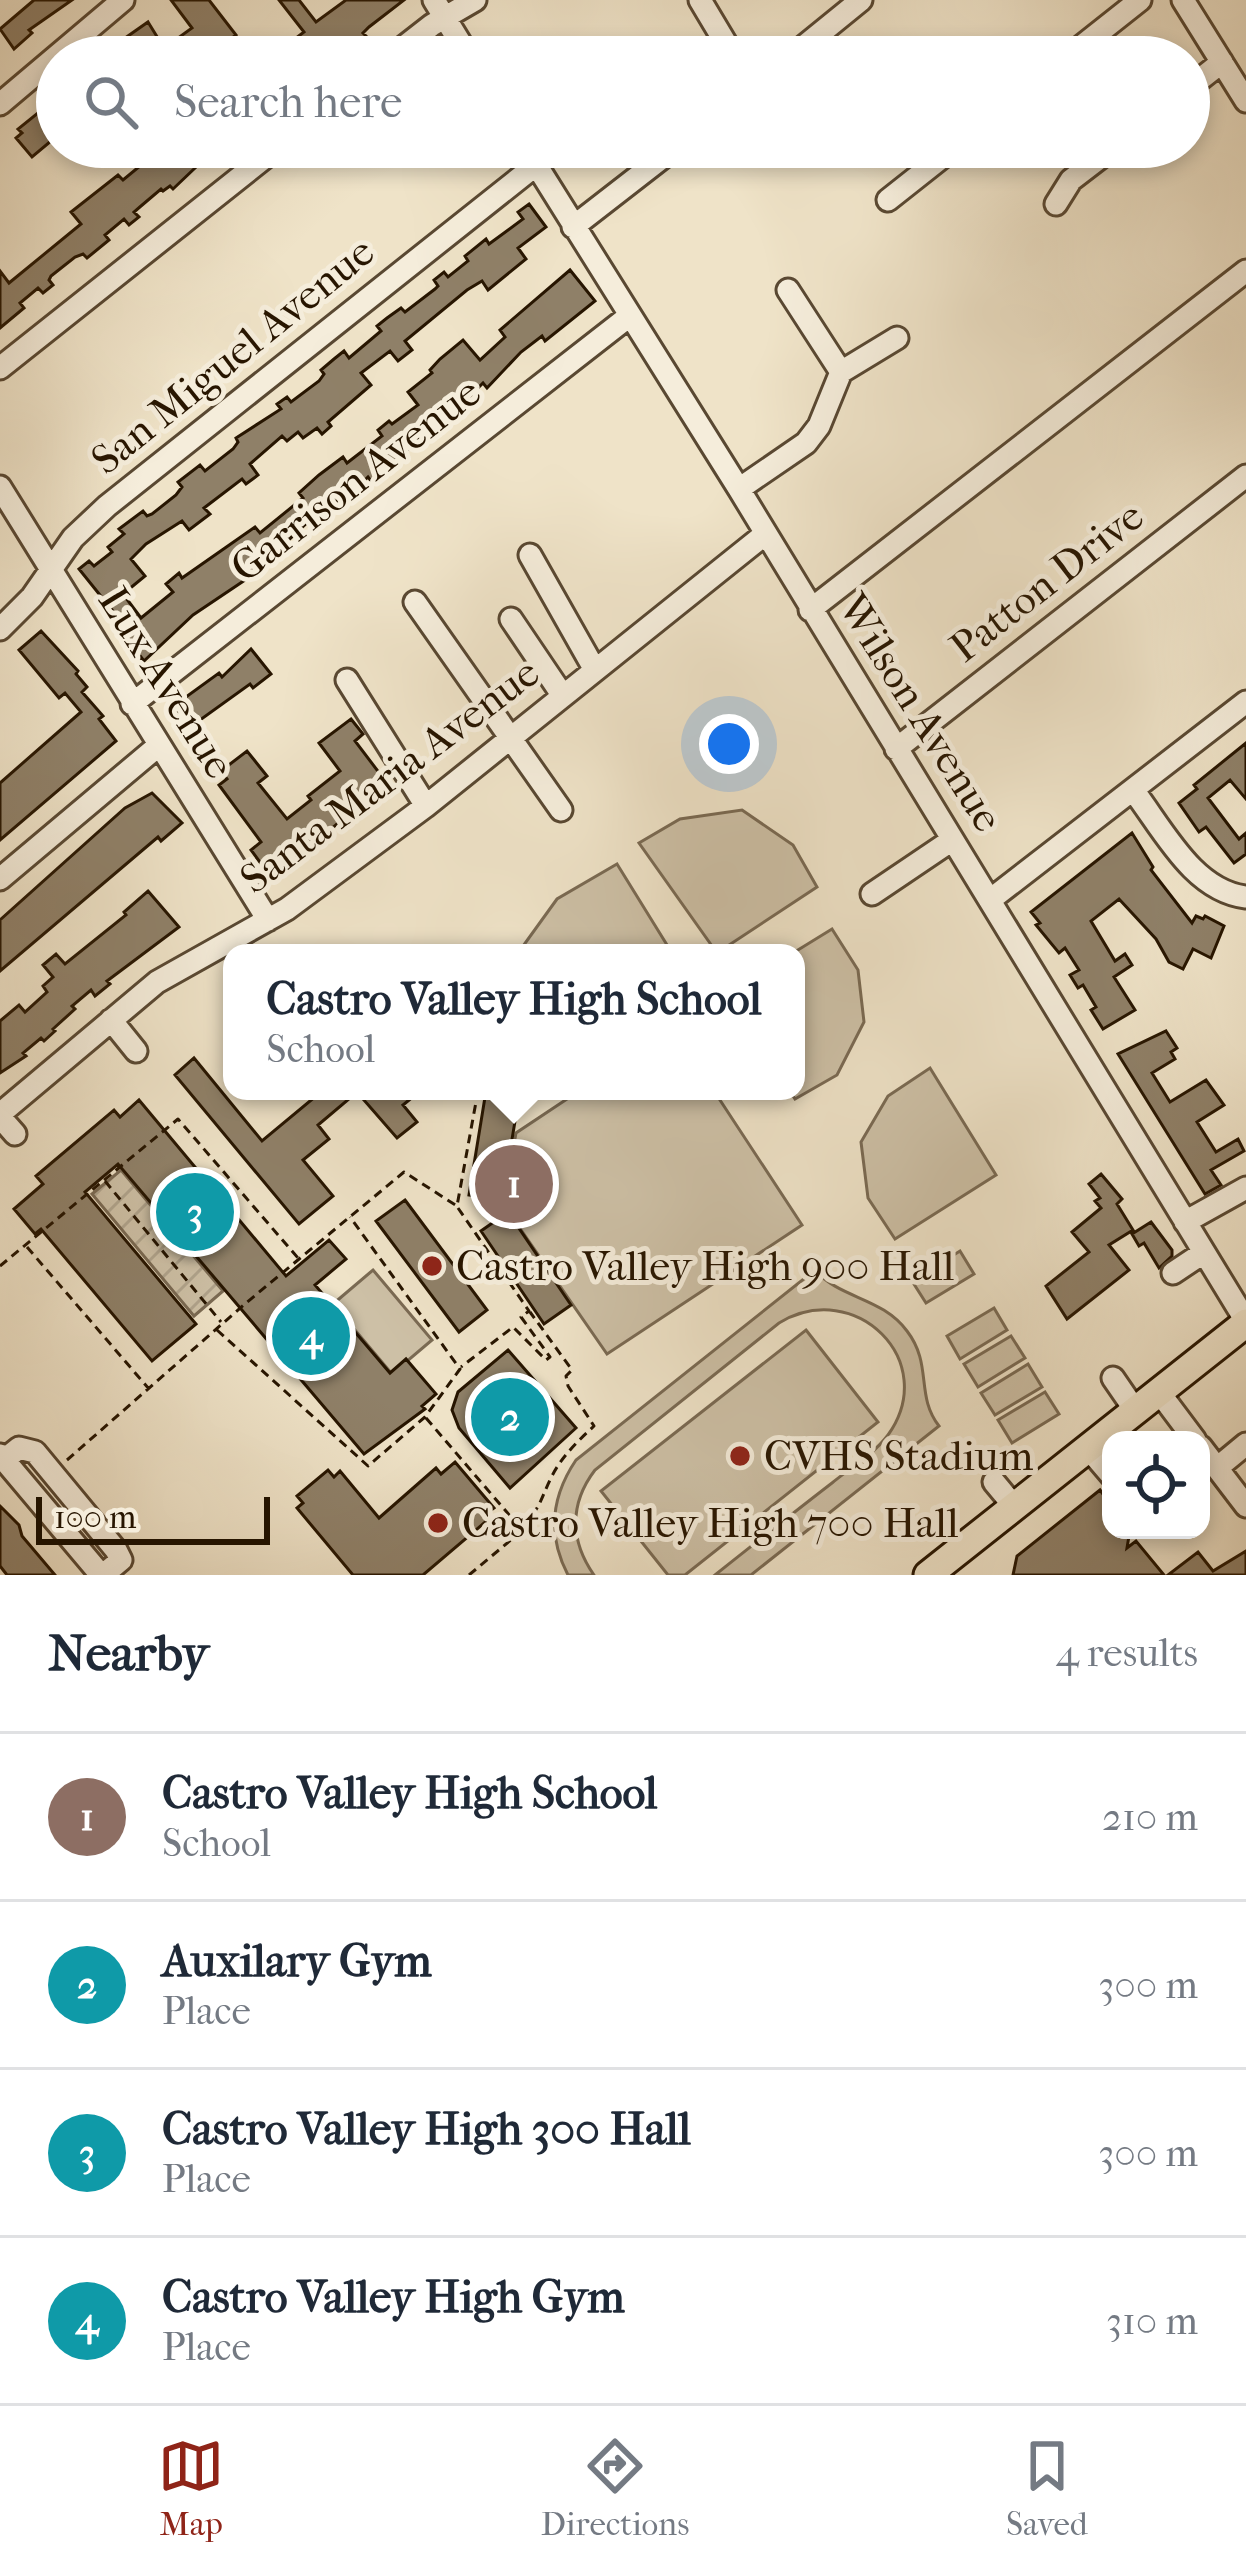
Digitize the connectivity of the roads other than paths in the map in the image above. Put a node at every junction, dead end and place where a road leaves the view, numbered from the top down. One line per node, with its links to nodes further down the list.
1 (123, 0): 8 (street)
2 (475, 0): 7 (street)
3 (700, 0): 11 (street)
4 (861, 0): 12 (street)
5 (1140, 0): 13 (street)
6 (1183, 0): 14 (street)
7 (440, 9): 9 (street); 10 (street)
8 (76, 36)
9 (412, 36)
10 (456, 36)
11 (721, 36)
12 (817, 36)
13 (1095, 36)
14 (1206, 36)
15 (1210, 43): 16 (street)
16 (1222, 62): 18 (street); 20 (street)
17 (36, 67): 19 (street)
18 (1210, 71)
19 (4, 92)
20 (1246, 101)
21 (252, 168): 34 (street)
22 (515, 168): 41 (street, San Miguel Avenue)
23 (537, 168): 29 (street, Wilson Avenue)
24 (649, 168): 29 (street)
25 (928, 168): 27 (street)
26 (1087, 168): 28 (street)
27 (888, 200)
28 (1056, 204)
29 (573, 227): 32 (street, Wilson Avenue)
30 (1246, 271): 43 (street)
31 (788, 290): 35 (street)
32 (628, 316): 38 (street, Wilson Avenue); 50 (street, Garrison Avenue)
33 (897, 338): 35 (street)
34 (0, 368)
35 (841, 372): 38 (street)
36 (1246, 476): 53 (street, Patton Drive)
37 (0, 487): 41 (street, Lux Avenue)
38 (739, 489): 39 (street, Wilson Avenue)
39 (764, 536): 43 (street, Wilson Avenue); 46 (street, Santa Maria Avenue)
40 (530, 555): 46 (street)
41 (50, 568): 45 (street, San Miguel Avenue); 50 (street, Lux Avenue)
42 (415, 602): 51 (street)
43 (810, 610): 53 (street, Wilson Avenue)
44 (511, 619): 48 (street)
45 (0, 628)
46 (595, 670): 48 (street, Santa Maria Avenue)
47 (347, 680): 55 (street)
48 (563, 696): 51 (street, Santa Maria Avenue)
49 (1246, 701): 54 (street)
50 (132, 704): 52 (street, Lux Avenue)
51 (513, 737): 55 (street, Santa Maria Avenue); 56 (street)
52 (158, 746): 58 (street); 62 (street, Lux Avenue)
53 (896, 749): 57 (street, Wilson Avenue)
54 (1133, 790): 60 (street); 61 (street)
55 (426, 806): 62 (street, Santa Maria Avenue)
56 (561, 810)
57 (952, 840): 59 (street); 61 (street, Wilson Avenue)
58 (0, 879)
59 (872, 894)
60 (1246, 897)
61 (990, 900): 67 (street, Wilson Avenue)
62 (268, 920): 63 (street, Santa Maria Avenue)
63 (111, 1020): 64 (street); 65 (street, Santa Maria Avenue)
64 (136, 1051)
65 (5, 1122)
66 (1246, 1188): 67 (street)
67 (1185, 1222): 68 (street, Wilson Avenue)
68 (1203, 1252): 69 (street); 70 (street, Wilson Avenue)
69 (1174, 1274)
70 (1246, 1322): 72 (main road)
71 (1113, 1378): 73 (street)
72 (1159, 1392): 73 (main road); 74 (street)
73 (1135, 1410): 76 (main road)
74 (1189, 1431)
75 (1246, 1444): 80 (street)
76 (1088, 1448): 79 (street); 82 (main road)
77 (2, 1457): 84 (street); 84 (street)
78 (1210, 1459): 80 (street)
79 (1102, 1464)
80 (1217, 1468): 83 (street)
81 (994, 1482): 82 (street)
82 (1014, 1506): 85 (main road)
83 (1246, 1506)
84 (102, 1575)
85 (928, 1575)

